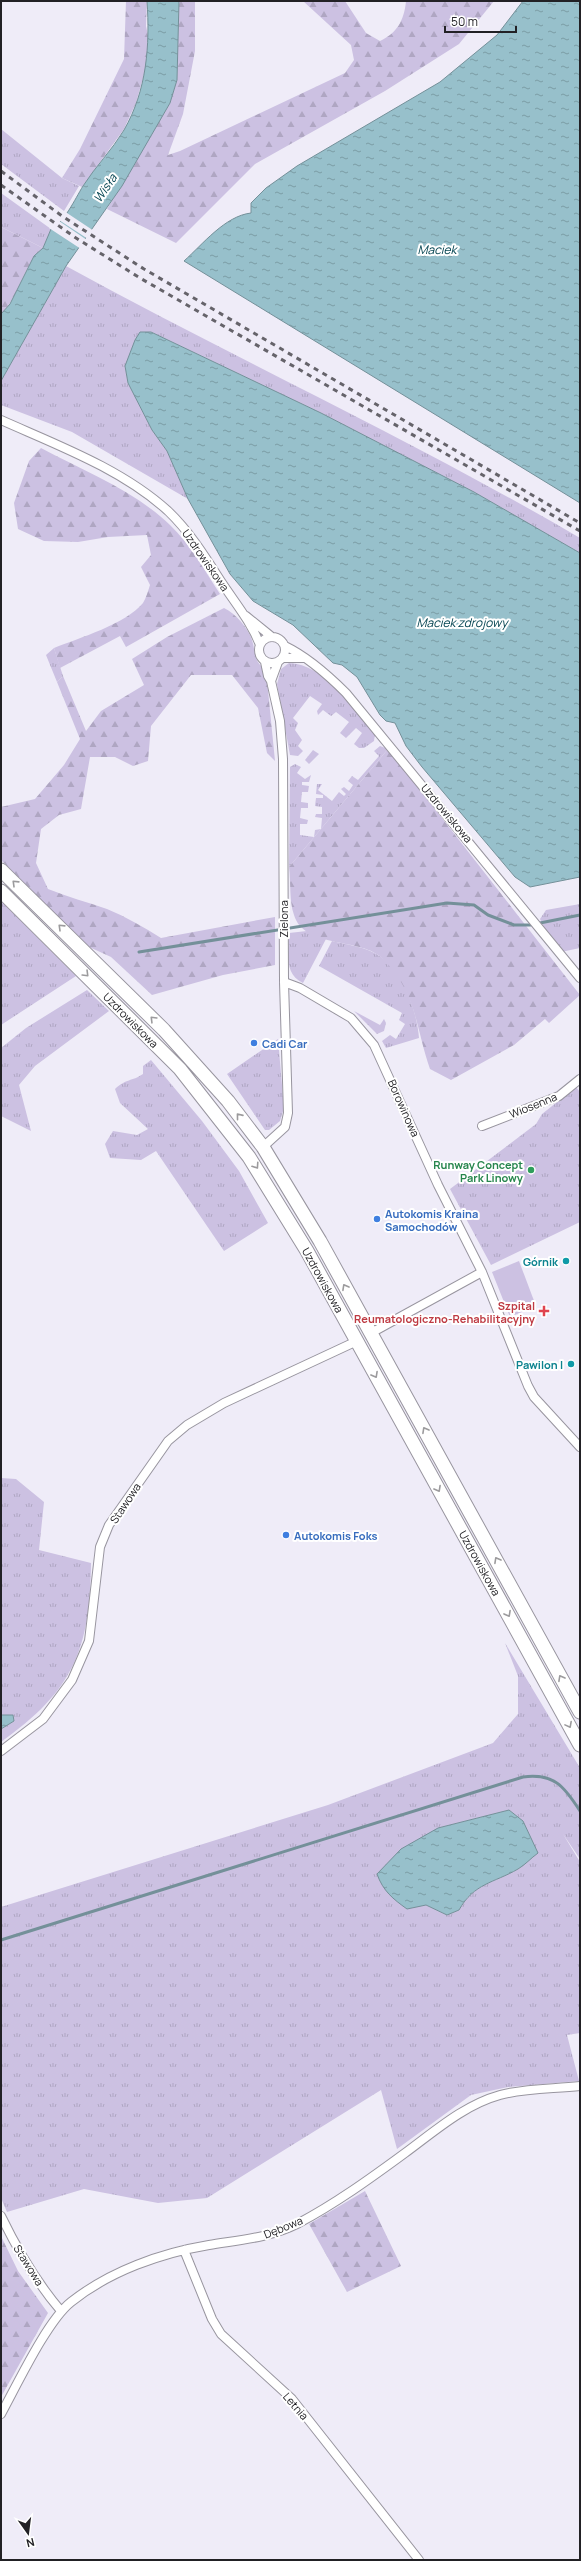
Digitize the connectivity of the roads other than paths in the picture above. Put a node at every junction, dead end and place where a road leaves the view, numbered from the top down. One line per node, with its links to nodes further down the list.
1 (1, 420): 2 (street, Uzdrowiskowa)
2 (246, 615): 3 (street, Uzdrowiskowa); 4 (street, Uzdrowiskowa)
3 (272, 637): 4 (street); 5 (street)
4 (260, 645): 8 (street)
5 (285, 646): 6 (street, Uzdrowiskowa); 7 (street)
6 (304, 658): 7 (street); 12 (street, Uzdrowiskowa)
7 (281, 660): 8 (street); 9 (street, Zielona)
8 (265, 662): 9 (street, Zielona)
9 (272, 681): 13 (street, Zielona)
10 (1, 870): 16 (main road, Uzdrowiskowa, one-way to 10)
11 (1, 891): 19 (main road, Uzdrowiskowa, one-way to 19)
12 (580, 978)
13 (284, 982): 16 (street, Zielona); 17 (street, Borowinowa)
14 (580, 1079): 15 (street, Wiosenna)
15 (482, 1126)
16 (263, 1147): 18 (main road, Uzdrowiskowa, one-way to 16)
17 (482, 1272): 18 (street); 21 (street, Borowinowa)
18 (371, 1333): 20 (main road, Uzdrowiskowa)
19 (356, 1341): 20 (main road); 23 (main road, Uzdrowiskowa, one-way to 23); 24 (street, Stawowa)
20 (381, 1352): 22 (main road, Uzdrowiskowa, one-way to 20)
21 (580, 1447)
22 (580, 1712)
23 (580, 1745)
24 (1, 1751)
25 (580, 2086): 27 (street, Dębowa)
26 (1, 2216): 28 (street, Stawowa)
27 (184, 2250): 28 (street, Dębowa); 30 (street, Letnia)
28 (61, 2311): 29 (street, Dębowa)
29 (1, 2414)
30 (419, 2560)

